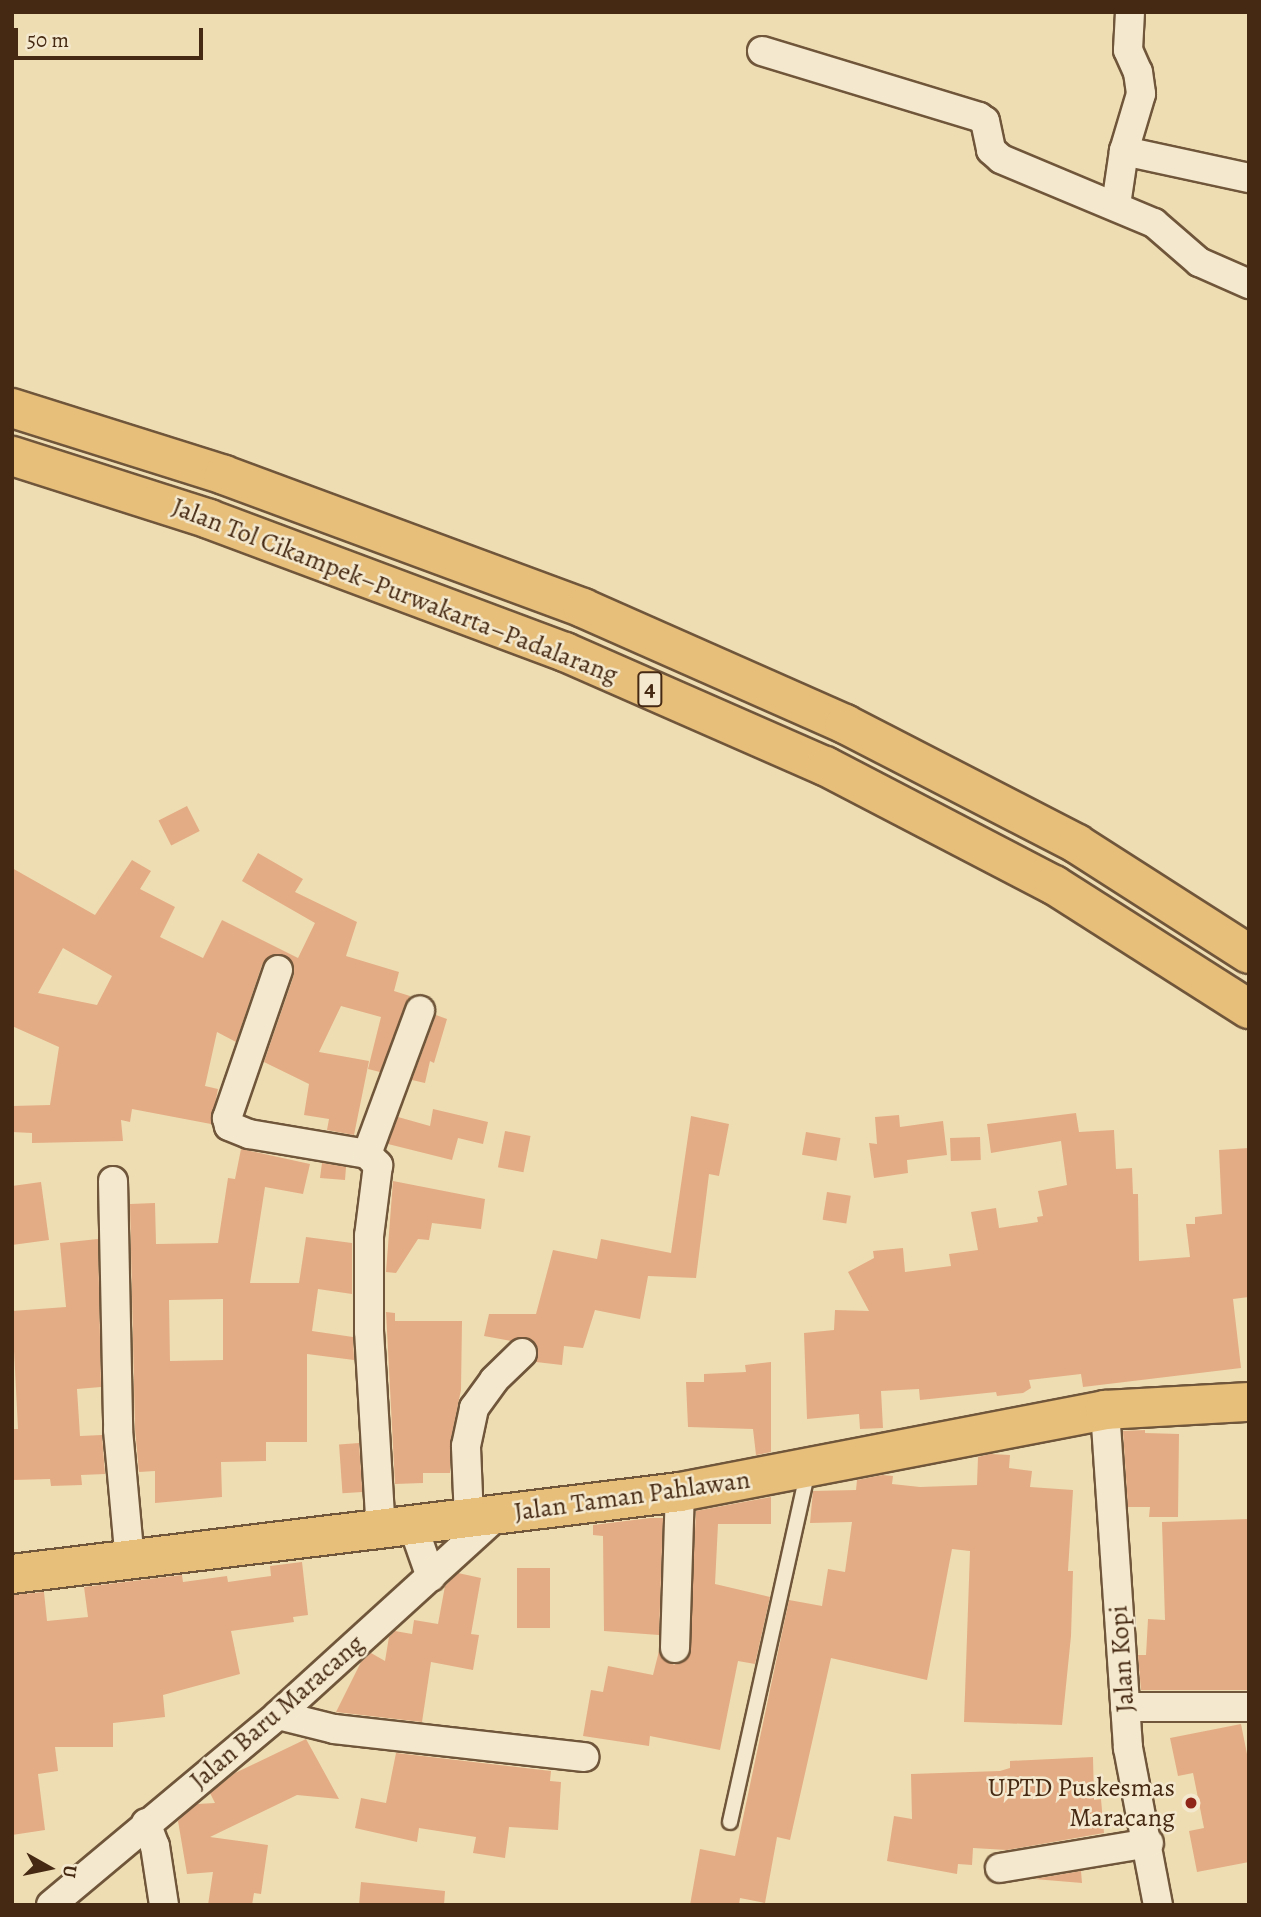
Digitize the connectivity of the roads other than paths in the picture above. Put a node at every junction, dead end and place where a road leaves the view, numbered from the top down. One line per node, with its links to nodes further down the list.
1 (1130, 12): 3 (street)
2 (762, 51): 5 (street)
3 (1124, 151): 4 (street); 5 (street)
4 (1249, 178)
5 (1116, 205): 6 (street)
6 (1249, 284)
7 (12, 408): 9 (main road, Jalan Tol Cikampek–Purwakarta–Padalarang / 4)
8 (12, 456): 11 (main road, Jalan Tol Cikampek–Purwakarta–Padalarang / 4)
9 (1249, 954)
10 (278, 970): 13 (street)
11 (1249, 1009)
12 (420, 1011): 13 (street)
13 (367, 1154): 21 (street)
14 (113, 1181): 22 (street)
15 (522, 1353): 20 (street)
16 (1249, 1402): 17 (main road, Jalan Taman Pahlawan)
17 (1105, 1410): 18 (main road, Jalan Taman Pahlawan); 26 (street, Jalan Kopi)
18 (808, 1468): 19 (main road, Jalan Taman Pahlawan); 30 (lane)
19 (680, 1492): 20 (main road, Jalan Taman Pahlawan); 25 (street)
20 (484, 1517): 21 (main road, Jalan Taman Pahlawan); 24 (street, Jalan Baru Maracang)
21 (397, 1528): 22 (main road, Jalan Taman Pahlawan); 24 (street)
22 (130, 1561): 23 (main road, Jalan Taman Pahlawan)
23 (12, 1574)
24 (430, 1577): 28 (street, Jalan Baru Maracang)
25 (675, 1648)
26 (1125, 1707): 27 (street); 32 (street, Jalan Kopi)
27 (1249, 1707)
28 (278, 1715): 29 (street); 31 (street, Jalan Baru Maracang)
29 (584, 1757)
30 (730, 1822)
31 (146, 1823): 34 (street, Jalan Baru Maracang); 35 (street)
32 (1149, 1843): 33 (street); 36 (street, Jalan Kopi)
33 (1000, 1868)
34 (51, 1905)
35 (165, 1905)
36 (1158, 1905)

